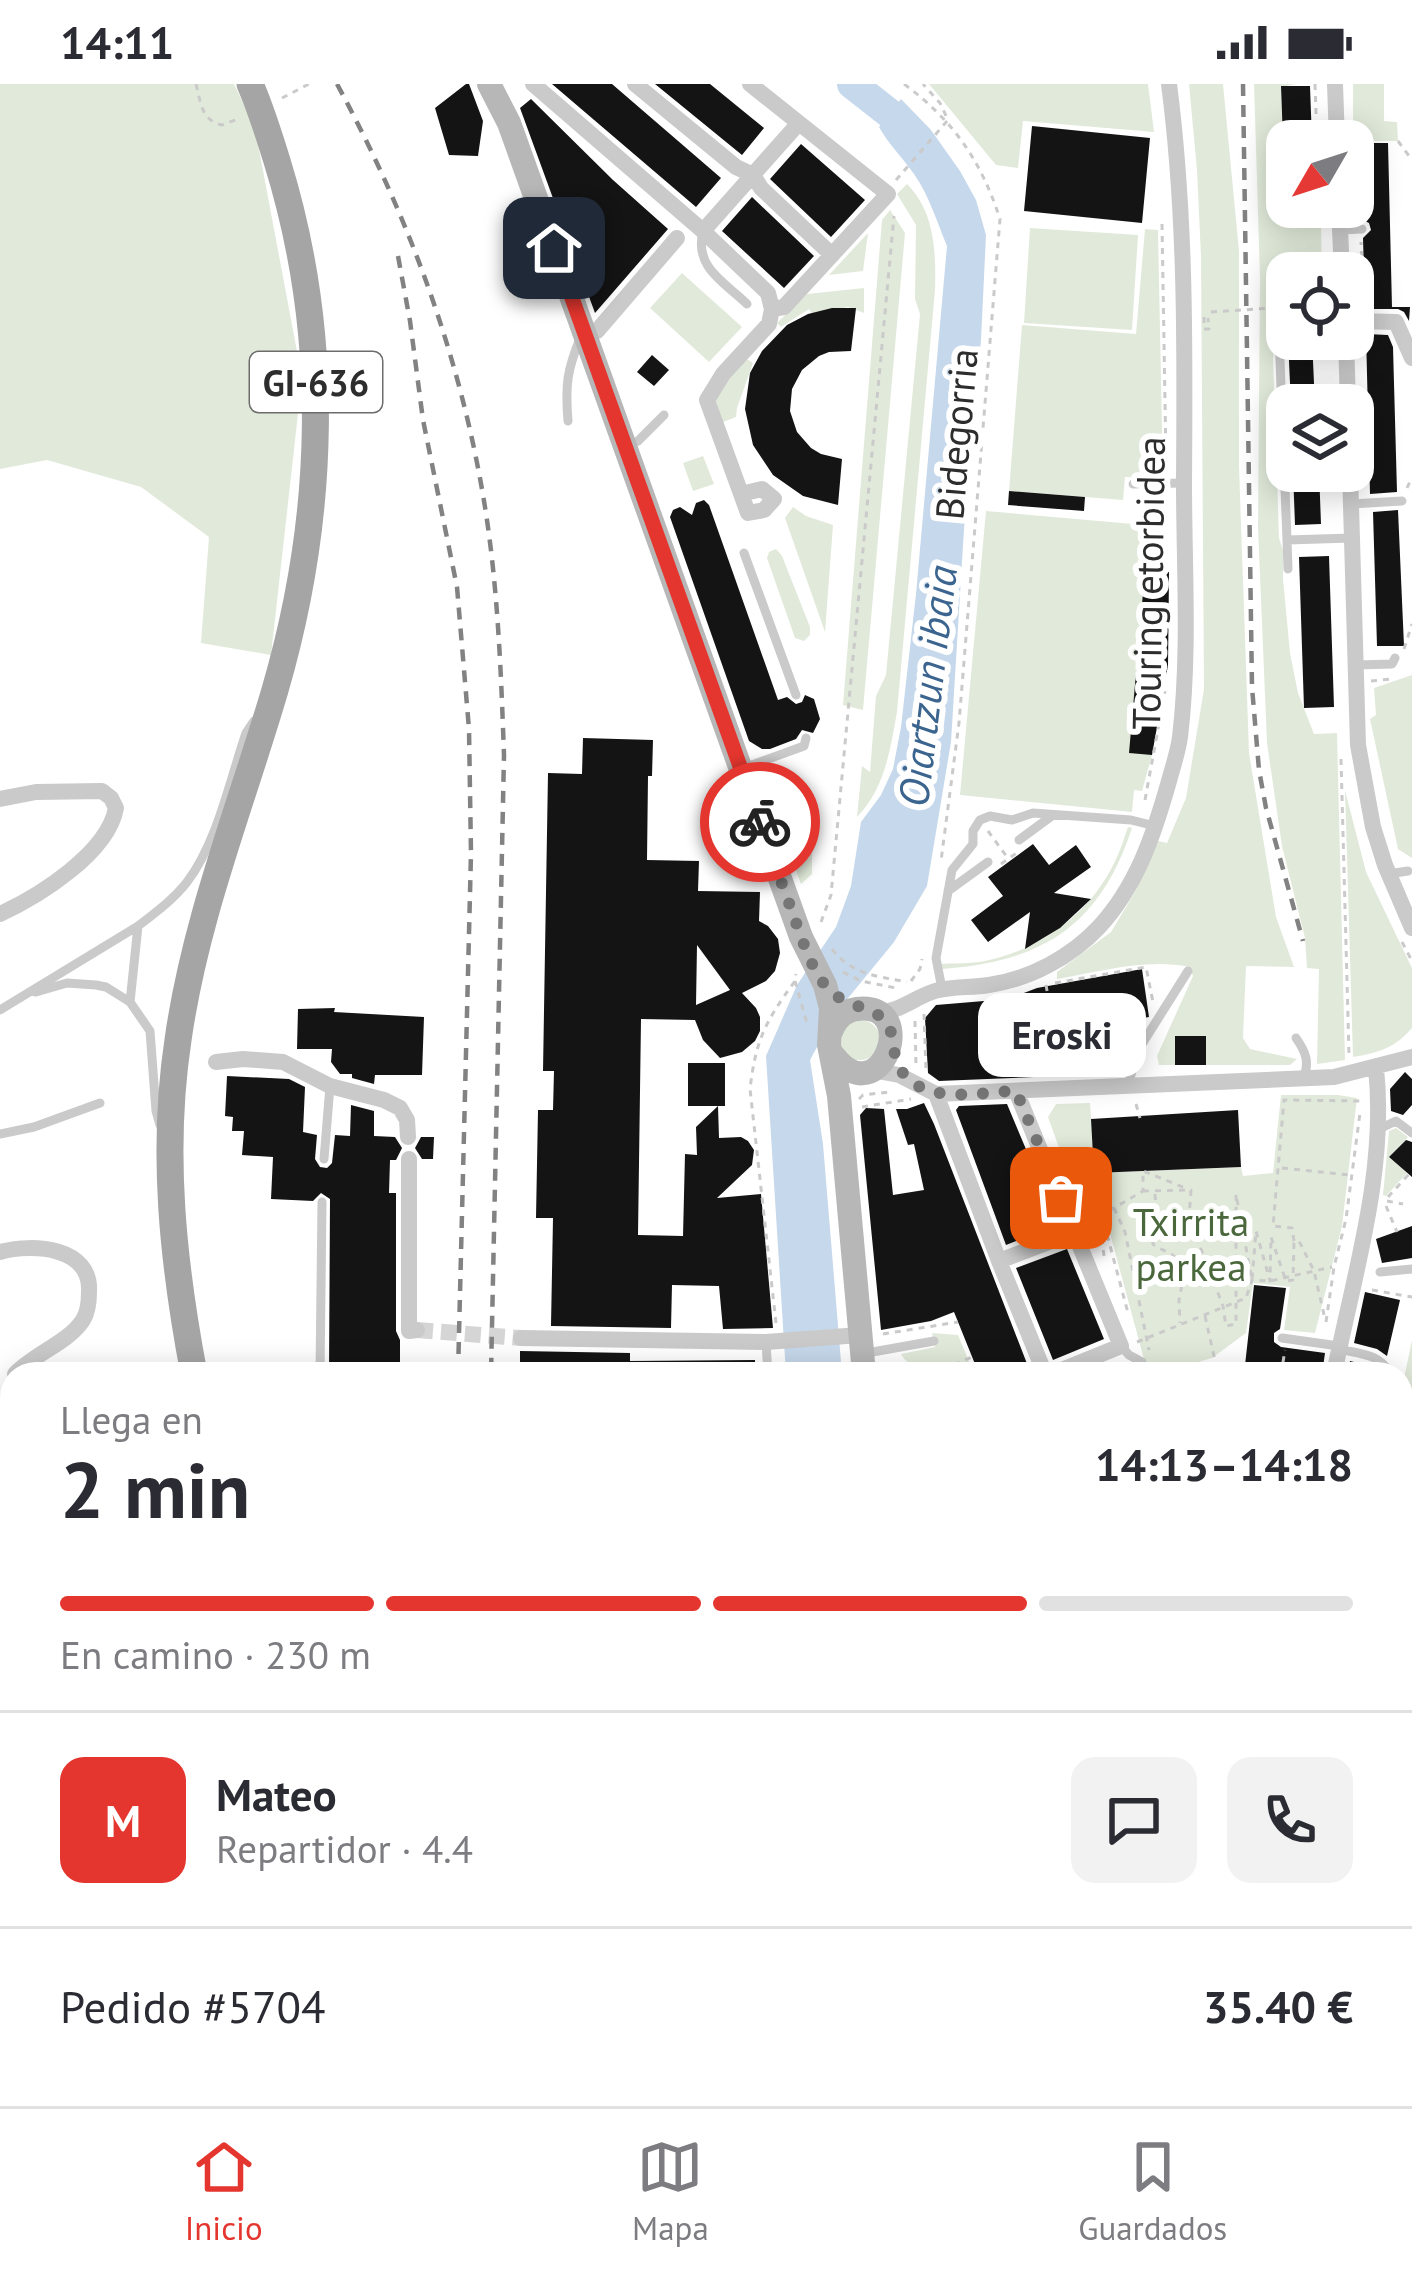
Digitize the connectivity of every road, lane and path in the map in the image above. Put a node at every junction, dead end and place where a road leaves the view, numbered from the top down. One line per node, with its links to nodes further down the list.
1 (196, 84): 14 (path)
2 (250, 84): 56 (main road, GI-636)
3 (489, 84): 35 (main road)
4 (533, 84): 26 (street)
5 (635, 84): 21 (street)
6 (750, 84): 18 (street)
7 (904, 84): 17 (path, Bidegorria)
8 (923, 84): 17 (path)
9 (1169, 84): 41 (street, Touring etorbidea)
10 (1315, 84): 15 (path)
11 (1335, 84): 16 (street)
12 (308, 85): 13 (path)
13 (281, 98)
14 (245, 116)
15 (1316, 120)
16 (1336, 120)
17 (946, 123): 22 (path); 68 (path, Bidegorria)
18 (798, 124): 21 (street); 22 (street)
19 (1397, 141): 20 (path)
20 (1412, 160)
21 (753, 175): 26 (street); 29 (street)
22 (891, 188): 29 (street); 76 (path)
23 (1162, 217): 41 (path)
24 (1362, 229): 25 (lane)
25 (1340, 230): 28 (street)
26 (704, 231): 30 (lane); 31 (street)
27 (676, 238): 35 (street)
28 (1341, 252)
29 (832, 255): 31 (street)
30 (747, 304)
31 (772, 309): 44 (street)
32 (1266, 309): 33 (path, bridge)
33 (1208, 316)
34 (1374, 321): 36 (street)
35 (590, 331): 39 (lane); 40 (main road)
36 (1412, 358)
37 (1280, 360): 48 (lane)
38 (664, 415): 40 (lane)
39 (568, 422)
40 (625, 447): 61 (main road)
41 (1175, 483): 42 (lane); 64 (street, Touring etorbidea)
42 (1133, 484)
43 (1351, 492): 46 (street)
44 (741, 494)
45 (1402, 501): 46 (lane)
46 (1351, 504): 47 (street)
47 (1352, 538): 48 (lane); 53 (street)
48 (1287, 540): 50 (lane)
49 (744, 553): 58 (lane)
50 (1288, 569)
51 (1412, 623): 52 (path)
52 (1398, 657): 53 (lane)
53 (1356, 665): 71 (street)
54 (1398, 673): 55 (path)
55 (1368, 682)
56 (276, 686): 74 (lane); 115 (main road, GI-636)
57 (1166, 686): 64 (path)
58 (796, 695)
59 (806, 738): 61 (lane)
60 (1341, 747): 97 (path)
61 (741, 769): 76 (main road)
62 (0, 799): 73 (street)
63 (1053, 814): 64 (lane); 66 (lane); 72 (lane)
64 (1148, 824): 83 (street, Touring etorbidea)
65 (992, 838): 67 (path)
66 (1021, 844): 67 (path)
67 (1008, 859): 69 (path)
68 (941, 862)
69 (990, 866): 72 (lane)
70 (1408, 871): 71 (lane)
71 (1388, 874): 75 (street)
72 (948, 890): 83 (lane)
73 (0, 914)
74 (138, 926): 85 (lane); 86 (lane)
75 (1412, 928)
76 (815, 934): 80 (main road); 81 (path)
77 (925, 947): 84 (path)
78 (797, 970): 82 (path)
79 (1188, 971): 90 (lane)
80 (831, 976): 81 (path); 89 (main road); 94 (main road)
81 (875, 980): 84 (path); 84 (path)
82 (795, 981): 94 (path); 155 (path)
83 (940, 982): 84 (path); 87 (street, Touring etorbidea)
84 (910, 983)
85 (20, 998): 86 (lane); 88 (lane)
86 (130, 1002): 115 (lane)
87 (917, 1008): 89 (street, Touring etorbidea); 93 (street); 101 (path); 101 (path)
88 (0, 1010)
89 (868, 1011): 93 (main road); 94 (main road)
90 (1144, 1034): 91 (lane); 91 (path); 105 (lane)
91 (1055, 1036)
92 (1296, 1037): 100 (lane)
93 (892, 1040): 99 (main road); 101 (street)
94 (824, 1042): 99 (main road); 109 (main road)
95 (1412, 1058): 98 (street)
96 (216, 1062): 102 (street)
97 (1349, 1064)
98 (1376, 1068): 100 (street); 111 (street)
99 (865, 1071): 101 (street); 109 (main road)
100 (1303, 1079): 105 (street)
101 (914, 1081): 106 (street); 109 (path)
102 (330, 1086): 114 (street); 116 (lane)
103 (1016, 1091): 105 (street); 106 (street); 129 (street)
104 (1357, 1091): 107 (path)
105 (1131, 1092): 110 (path)
106 (936, 1094): 134 (street)
107 (1361, 1101): 118 (path); 120 (path)
108 (100, 1103): 113 (lane)
109 (848, 1112): 159 (main road)
110 (1140, 1118)
111 (1378, 1129): 112 (lane); 158 (street)
112 (1412, 1133)
113 (0, 1134)
114 (408, 1136)
115 (169, 1156): 163 (main road, GI-636)
116 (324, 1159)
117 (409, 1160): 151 (street)
118 (1279, 1168): 120 (path); 131 (path)
119 (1409, 1174): 124 (path)
120 (1351, 1176): 136 (path)
121 (1191, 1190): 122 (path); 123 (path); 145 (path)
122 (1143, 1191): 123 (path); 127 (path)
123 (1155, 1191): 149 (path)
124 (1383, 1200): 126 (path); 130 (path)
125 (322, 1202): 164 (lane)
126 (1402, 1204)
127 (1114, 1208): 128 (path); 153 (path)
128 (1100, 1225): 133 (path); 150 (path)
129 (1075, 1232): 134 (street); 157 (street)
130 (1397, 1232)
131 (1294, 1243): 136 (path); 138 (path)
132 (0, 1252): 162 (street)
133 (1104, 1258)
134 (999, 1262): 167 (street)
135 (1412, 1269): 137 (lane)
136 (1314, 1271): 138 (path); 147 (path)
137 (1380, 1272)
138 (1294, 1277): 139 (path)
139 (1285, 1278): 141 (path); 141 (path)
140 (1252, 1280): 141 (path); 141 (path); 144 (path); 144 (path)
141 (1270, 1281)
142 (1361, 1288): 143 (path)
143 (1412, 1297)
144 (1234, 1302): 145 (path); 145 (path)
145 (1223, 1306): 146 (path)
146 (1205, 1314): 149 (path); 169 (path)
147 (1325, 1321)
148 (958, 1322): 159 (path)
149 (1180, 1324): 153 (path)
150 (1130, 1325)
151 (417, 1330)
152 (521, 1338): 155 (street)
153 (1146, 1339): 157 (path); 161 (path)
154 (934, 1341): 159 (lane)
155 (772, 1342): 159 (street); 165 (lane)
156 (1284, 1343): 158 (lane); 170 (path)
157 (1128, 1344): 161 (lane); 168 (street)
158 (1339, 1347): 171 (street); 172 (lane)
159 (864, 1350)
160 (972, 1357): 166 (path)
161 (1147, 1359)
162 (28, 1362)
163 (192, 1362)
164 (320, 1362)
165 (770, 1362)
166 (960, 1362)
167 (1044, 1362)
168 (1081, 1362)
169 (1216, 1362)
170 (1282, 1362)
171 (1336, 1362)
172 (1384, 1362)

